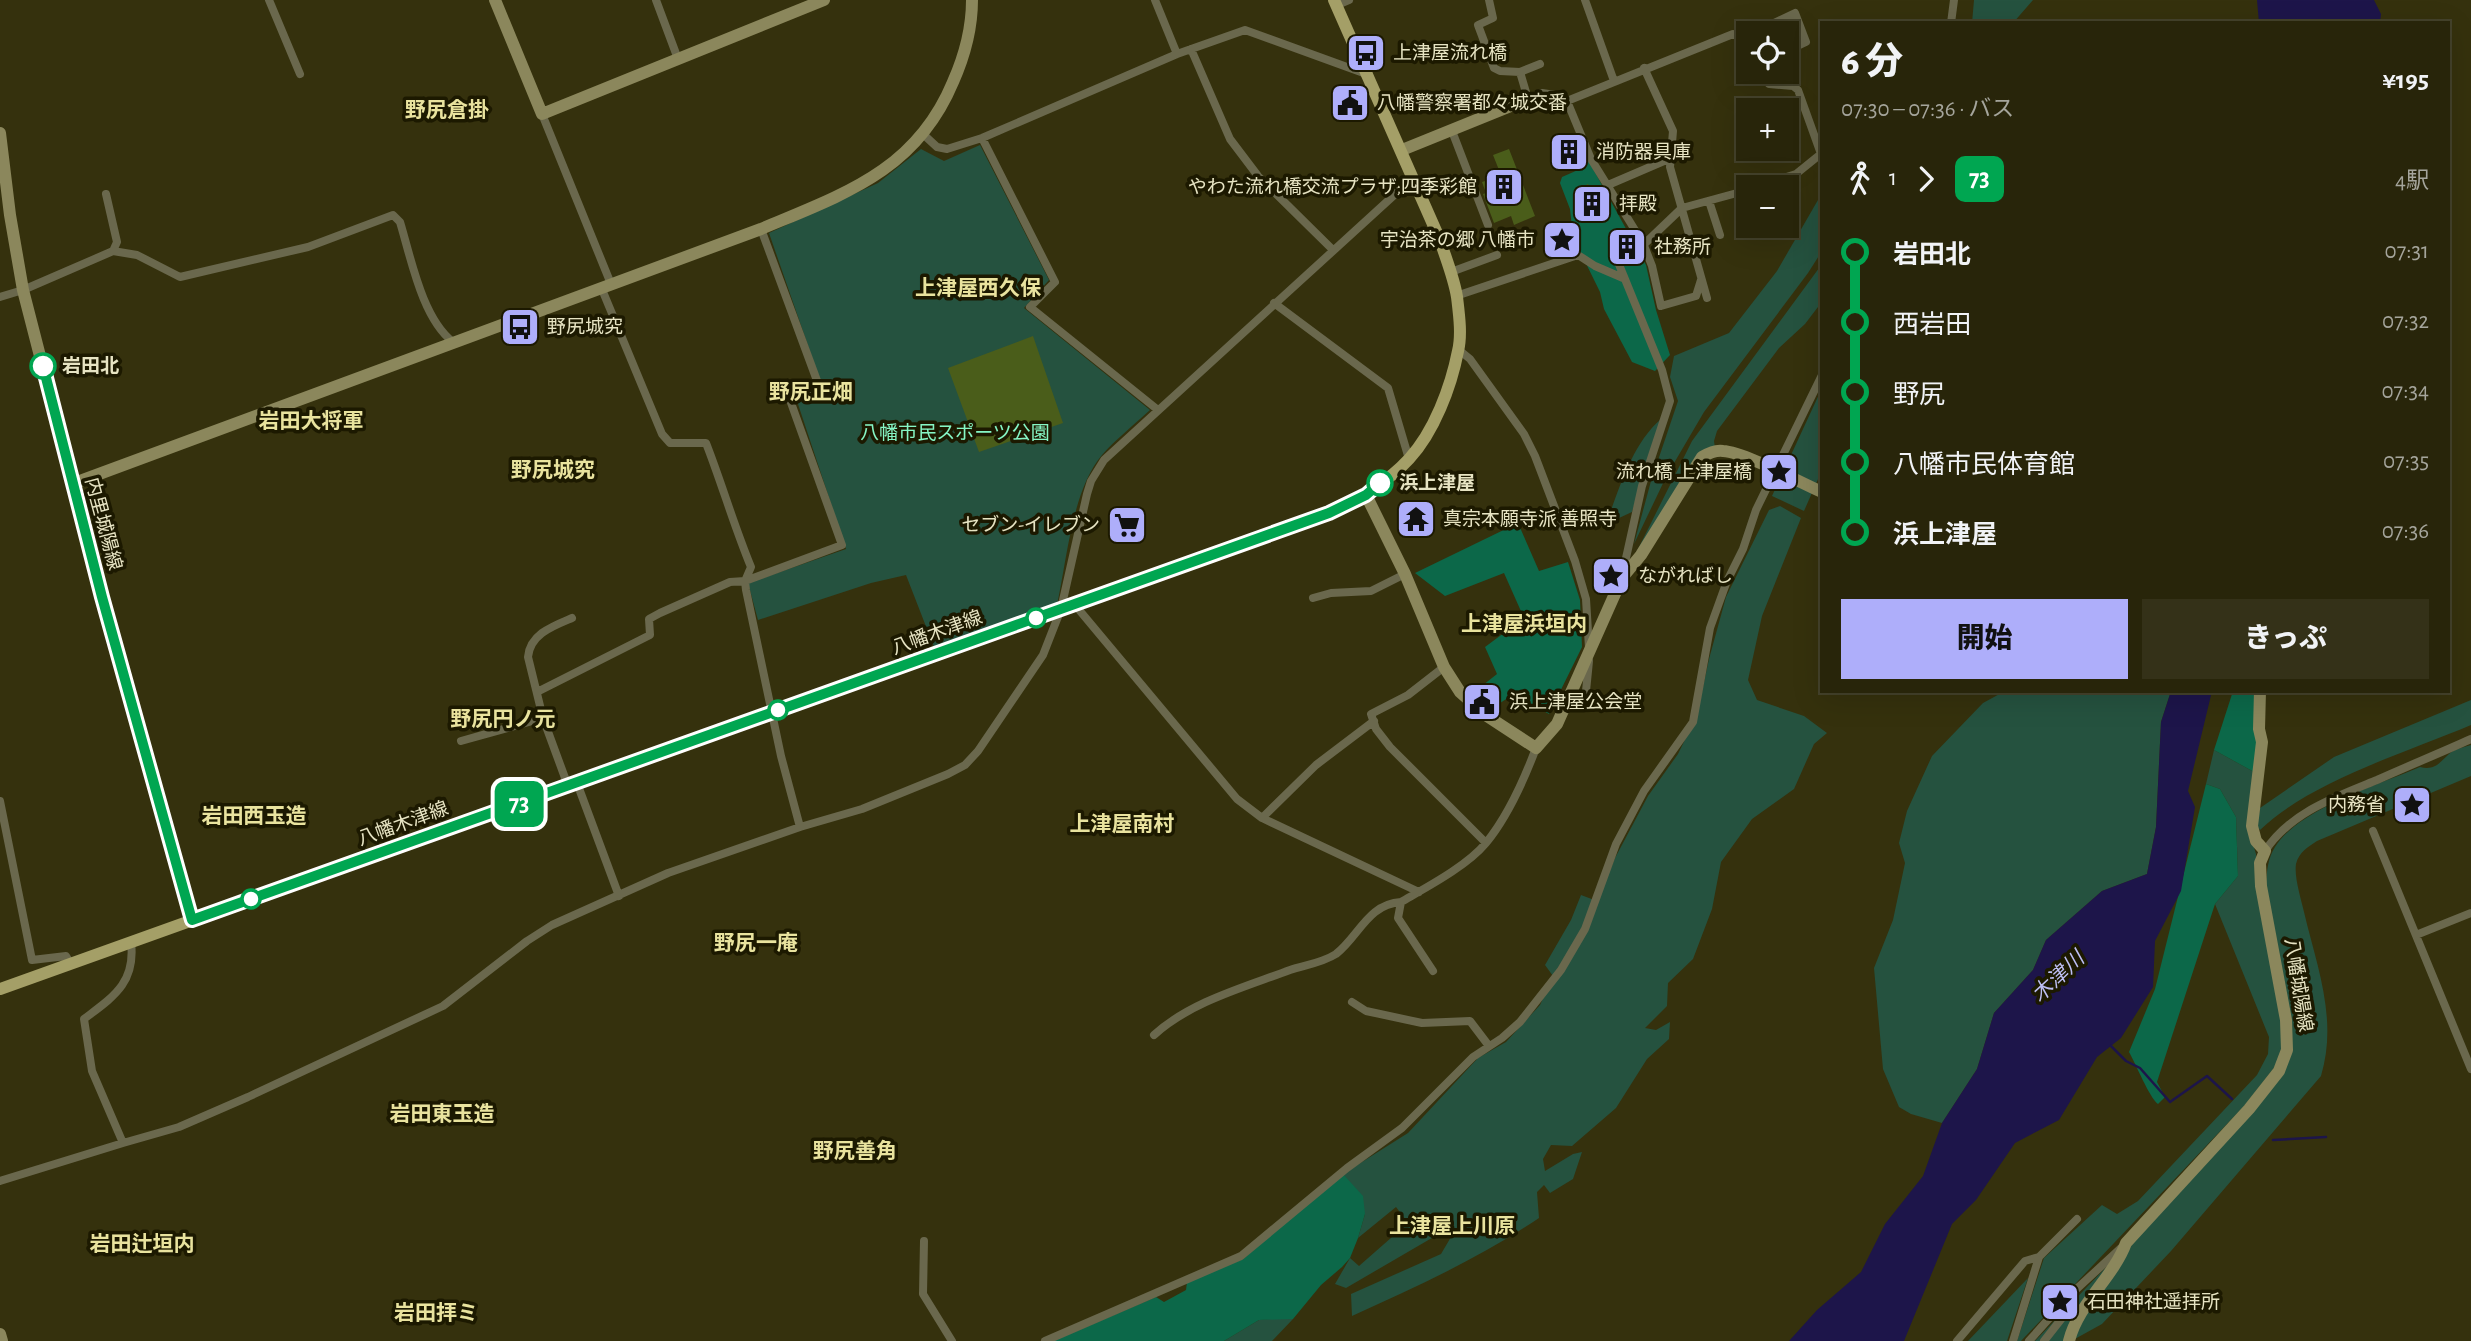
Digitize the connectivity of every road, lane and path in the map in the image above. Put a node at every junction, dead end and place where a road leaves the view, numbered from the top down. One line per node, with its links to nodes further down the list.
1 (269, 0): 23 (street)
2 (495, 0): 29 (main road)
3 (656, 0): 19 (street)
4 (972, 0): 32 (main road)
5 (1155, 0): 18 (street)
6 (1489, 0): 22 (street)
7 (1585, 0): 25 (street)
8 (1954, 0): 13 (street)
9 (821, 1): 19 (main road)
10 (1340, 2): 24 (main road, 八幡木津線)
11 (1778, 21): 12 (street)
12 (1798, 21)
13 (1951, 21)
14 (1799, 24): 16 (street)
15 (1736, 34): 21 (street)
16 (1799, 45)
17 (1191, 49): 18 (street); 24 (street); 49 (street)
18 (1177, 54): 33 (street)
19 (678, 59): 29 (main road)
20 (1540, 64): 22 (street)
21 (1644, 68): 25 (street); 37 (street)
22 (1520, 72): 27 (street)
23 (300, 74)
24 (1368, 75): 34 (main road, 八幡木津線)
25 (1614, 81): 28 (street)
26 (1769, 84): 35 (street)
27 (1528, 99): 28 (street); 30 (main road)
28 (1567, 101): 40 (street)
29 (542, 114): 55 (street)
30 (1452, 131): 34 (main road); 45 (street)
31 (0, 134): 56 (main road, 内里城陽線)
32 (924, 135): 33 (street); 46 (main road)
33 (982, 138): 64 (street)
34 (1402, 150): 39 (main road, 八幡木津線)
35 (1820, 151)
36 (1820, 155): 38 (street)
37 (1671, 158): 40 (street); 44 (street)
38 (1793, 175)
39 (1414, 177): 49 (street); 52 (main road, 八幡木津線)
40 (1608, 185): 48 (street)
41 (106, 194): 50 (street)
42 (1736, 194): 43 (street)
43 (1709, 201): 44 (street); 47 (street)
44 (1682, 208): 48 (street); 54 (street)
45 (1488, 225)
46 (761, 229): 55 (main road); 72 (street)
47 (1720, 235)
48 (1643, 243): 53 (street); 54 (street)
49 (1333, 250): 60 (street)
50 (113, 251): 56 (street); 61 (street)
51 (1497, 255): 52 (street)
52 (1451, 272): 57 (main road, 八幡木津線)
53 (1623, 278): 57 (street); 71 (street)
54 (1701, 280): 59 (street)
55 (606, 285): 61 (main road); 72 (street)
56 (23, 290): 58 (street); 67 (main road, 内里城陽線)
57 (1456, 296): 62 (main road, 八幡木津線)
58 (0, 297)
59 (1707, 298)
60 (1274, 303): 64 (street); 65 (street)
61 (453, 342): 67 (main road)
62 (1459, 350): 65 (main road, 八幡木津線); 77 (street)
63 (1820, 379): 66 (street)
64 (1158, 410): 75 (street)
65 (1409, 459): 69 (main road, 八幡木津線)
66 (1778, 473): 68 (main road); 71 (main road); 107 (street)
67 (72, 484): 99 (main road, 内里城陽線)
68 (1820, 491)
69 (1366, 495): 70 (main road); 74 (main road, 八幡木津線)
70 (1405, 574): 73 (street); 78 (main road)
71 (1622, 578): 77 (main road)
72 (745, 581): 79 (street); 82 (street)
73 (1313, 598)
74 (1075, 605): 75 (main road, 八幡木津線); 90 (street)
75 (1060, 609): 82 (main road, 八幡木津線); 91 (street)
76 (572, 618): 79 (street)
77 (1589, 648): 81 (street); 87 (main road)
78 (1444, 667): 84 (street); 87 (main road)
79 (537, 692): 83 (street)
80 (2260, 693): 94 (main road, 八幡城陽線)
81 (1589, 706)
82 (771, 712): 88 (main road, 八幡木津線); 91 (street)
83 (543, 718): 86 (street); 88 (street)
84 (1374, 721): 90 (street); 93 (street)
85 (2471, 739): 94 (street)
86 (461, 741)
87 (1536, 748): 93 (street)
88 (572, 785): 96 (street); 99 (main road, 八幡木津線)
89 (0, 801): 102 (street)
90 (1262, 818): 95 (street)
91 (800, 827): 96 (street)
92 (2373, 831): 100 (street)
93 (1486, 843): 95 (street)
94 (2265, 851): 113 (main road, 八幡城陽線)
95 (1419, 892): 97 (street)
96 (619, 896): 109 (street)
97 (1401, 902): 103 (street); 106 (street)
98 (2471, 913): 100 (street)
99 (192, 920): 101 (main road, 八幡木津線)
100 (2416, 935): 108 (street)
101 (131, 942): 102 (main road, 八幡木津線); 109 (street)
102 (71, 964): 104 (main road, 八幡木津線)
103 (1433, 971)
104 (0, 989)
105 (1352, 1002): 107 (street)
106 (1154, 1035)
107 (1489, 1046): 119 (street)
108 (2471, 1069)
109 (123, 1143): 110 (street)
110 (0, 1181)
111 (2077, 1219): 114 (street)
112 (924, 1241): 118 (street)
113 (2126, 1243): 115 (street); 124 (main road, 八幡城陽線)
114 (2039, 1257): 120 (street); 121 (street)
115 (2070, 1295): 122 (street); 123 (street)
116 (0, 1334): 117 (main road)
117 (2, 1341)
118 (952, 1341)
119 (1045, 1341)
120 (1957, 1341)
121 (2013, 1341)
122 (2029, 1341)
123 (2044, 1341)
124 (2069, 1341)

